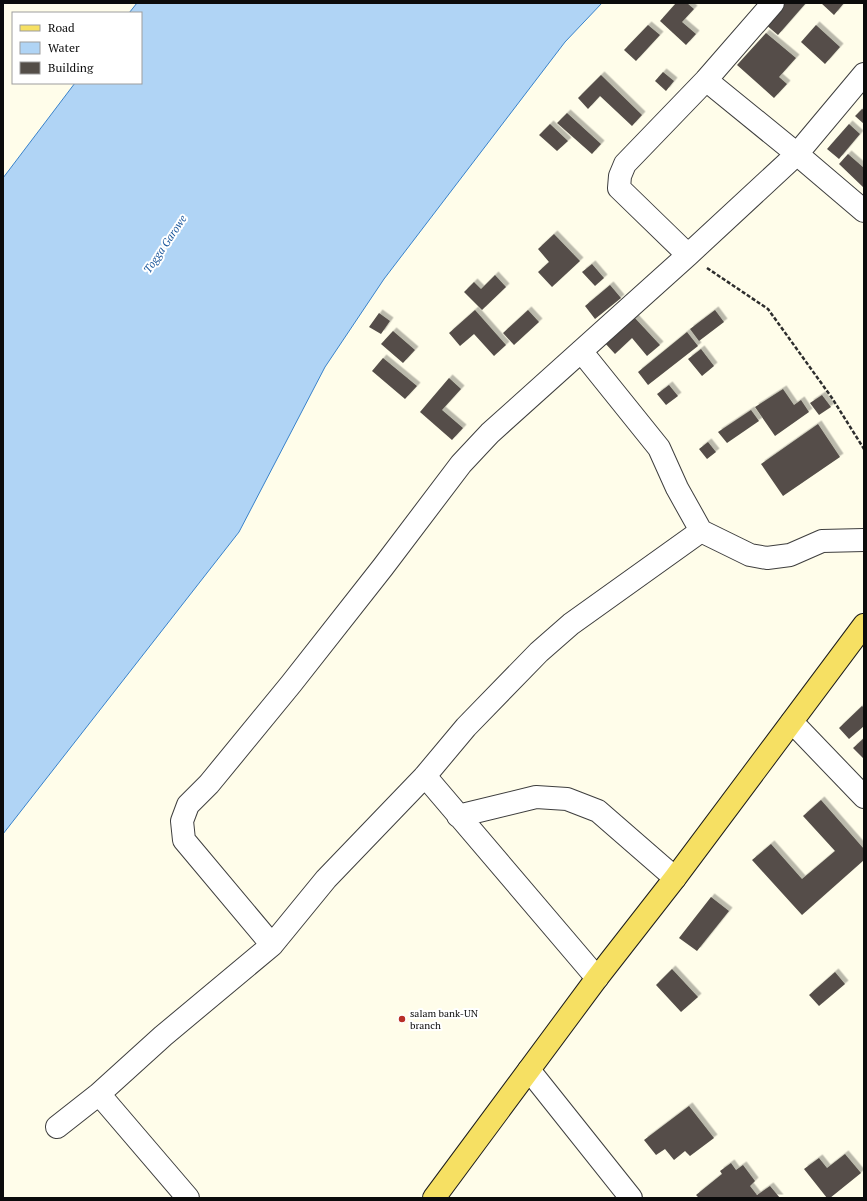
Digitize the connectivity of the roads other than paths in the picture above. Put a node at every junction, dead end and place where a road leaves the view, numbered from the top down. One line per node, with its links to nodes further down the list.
1 (773, 3): 3 (street)
2 (864, 74): 4 (street)
3 (706, 80): 4 (street); 6 (street)
4 (797, 154): 5 (street); 6 (street)
5 (864, 212)
6 (688, 255): 7 (street)
7 (581, 351): 8 (street); 16 (street)
8 (701, 530): 9 (street); 12 (street)
9 (864, 540)
10 (864, 625): 11 (main road)
11 (792, 722): 13 (street); 15 (main road)
12 (425, 776): 14 (street); 16 (street)
13 (864, 797)
14 (458, 816): 15 (street); 17 (street)
15 (675, 878): 17 (main road)
16 (272, 945): 19 (street)
17 (597, 978): 18 (main road)
18 (529, 1070): 22 (main road); 23 (street)
19 (99, 1094): 20 (street); 21 (street)
20 (57, 1127)
21 (188, 1198)
22 (434, 1198)
23 (630, 1198)

